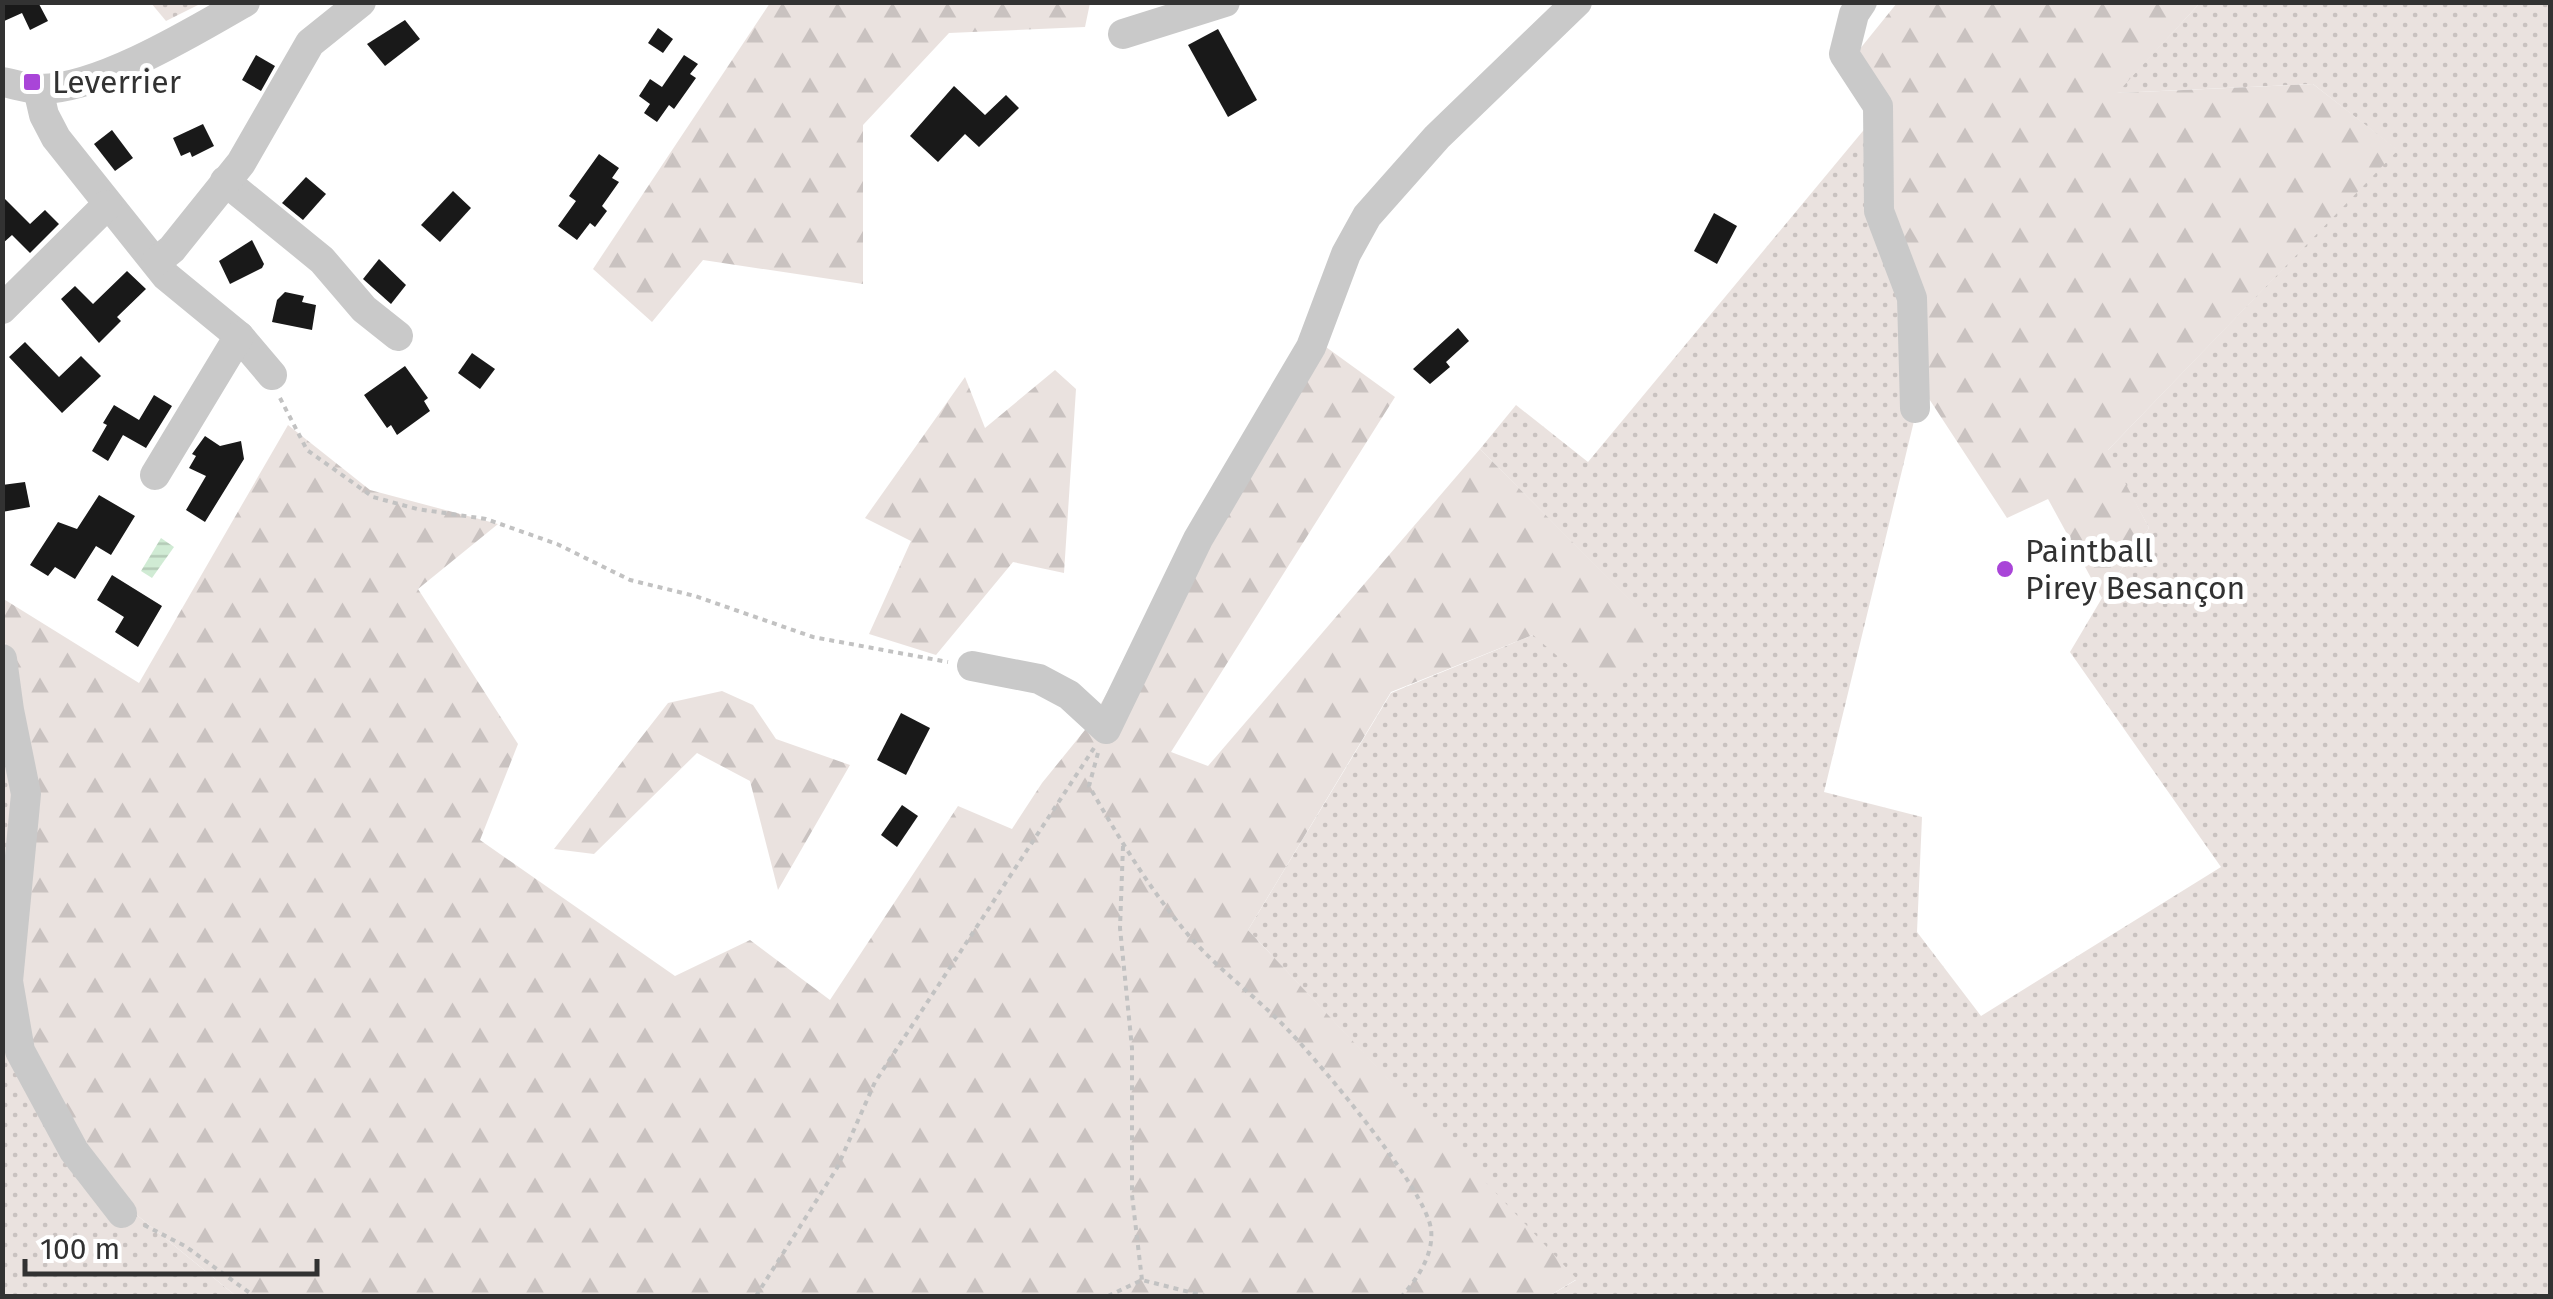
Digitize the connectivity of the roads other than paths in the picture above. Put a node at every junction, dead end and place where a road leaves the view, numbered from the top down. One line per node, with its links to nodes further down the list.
1 (245, 2): 8 (street)
2 (361, 2): 9 (street)
3 (1225, 2): 6 (street)
4 (1577, 2): 19 (street)
5 (1862, 2): 16 (street)
6 (1123, 34)
7 (4, 77): 8 (street)
8 (38, 89): 10 (street)
9 (225, 181): 11 (street); 14 (street)
10 (108, 205): 11 (street); 12 (street)
11 (156, 262): 13 (street)
12 (2, 309)
13 (239, 336): 15 (street); 17 (street)
14 (398, 336)
15 (272, 375)
16 (1915, 408)
17 (155, 475)
18 (2, 659): 20 (street)
19 (972, 666)
20 (122, 1213)

